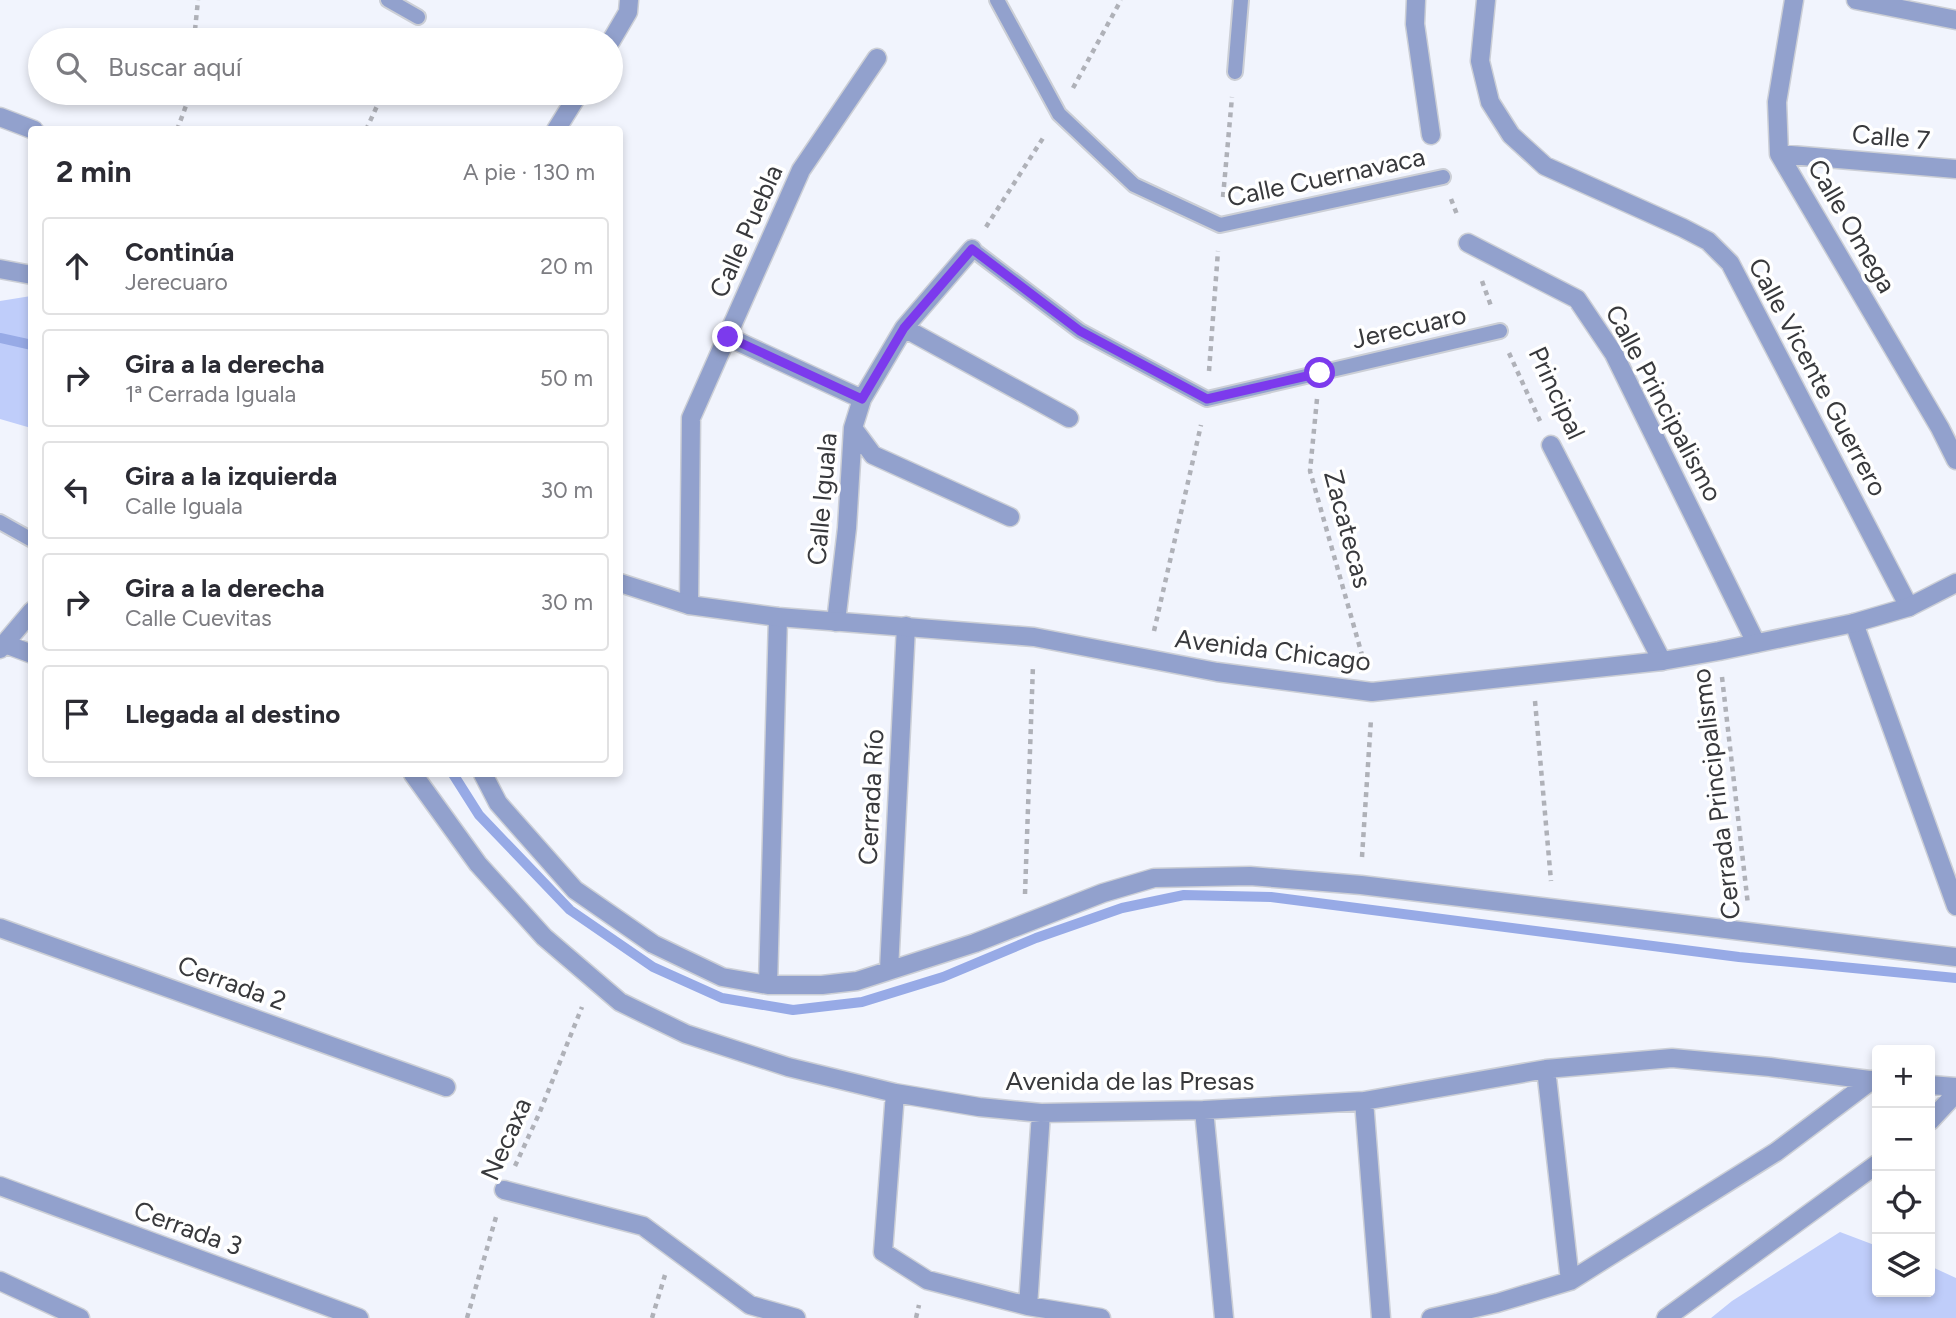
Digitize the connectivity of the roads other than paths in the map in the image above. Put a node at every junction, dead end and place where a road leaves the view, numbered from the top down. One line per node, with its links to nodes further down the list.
1 (388, 0): 9 (lane)
2 (629, 0): 11 (street)
3 (997, 0): 21 (lane, Calle Cuernavaca)
4 (1241, 0): 13 (lane)
5 (1416, 0): 18 (street)
6 (1486, 0): 41 (street, Calle Vicente Guerrero)
7 (1794, 0): 19 (street, Calle Omega)
8 (1856, 0): 10 (street)
9 (418, 17)
10 (1956, 20)
11 (619, 28)
12 (877, 58): 28 (street, Calle Puebla)
13 (1235, 72)
14 (572, 105): 16 (street)
15 (0, 117): 17 (street)
16 (558, 126)
17 (28, 128)
18 (1431, 135)
19 (1779, 154): 20 (street, Calle 7); 31 (street, Calle Omega)
20 (1956, 169)
21 (1443, 177)
22 (1468, 243): 47 (street, Calle Principalismo)
23 (972, 249): 26 (street, Calle Iguala); 27 (lane, Jerecuaro)
24 (0, 268): 25 (street)
25 (28, 274)
26 (904, 328): 29 (street, Calle Iguala); 30 (street)
27 (1500, 331)
28 (728, 337): 29 (street); 40 (street, Calle Puebla)
29 (862, 399): 32 (street, Calle Iguala)
30 (1069, 418)
31 (1948, 425): 34 (street, Calle Omega)
32 (853, 428): 35 (street); 44 (street, Calle Iguala)
33 (1551, 444): 50 (street, Principal)
34 (1956, 460)
35 (1010, 517)
36 (0, 522): 37 (lane)
37 (28, 538)
38 (1956, 583): 41 (street, Avenida Chicago)
39 (623, 584): 40 (street, Avenida Chicago)
40 (689, 605): 43 (street, Avenida Chicago)
41 (1909, 607): 45 (street, Avenida Chicago)
42 (28, 616): 48 (street)
43 (778, 617): 44 (street, Avenida Chicago); 57 (street)
44 (836, 622): 46 (street, Avenida Chicago)
45 (1854, 623): 47 (street, Avenida Chicago); 53 (street)
46 (906, 626): 50 (street, Avenida Chicago); 56 (street, Cerrada Río)
47 (1756, 643): 50 (street, Avenida Chicago)
48 (2, 647): 49 (street)
49 (28, 653)
50 (1662, 661)
51 (415, 777): 64 (street, Avenida de las Presas)
52 (485, 777): 57 (street)
53 (1956, 906)
54 (0, 928): 62 (street, Cerrada 2)
55 (1956, 957): 56 (street)
56 (889, 971): 57 (street)
57 (768, 985)
58 (1546, 1069): 59 (street, Avenida de las Presas); 65 (street, Avenida de las Presas); 73 (street)
59 (1872, 1081)
60 (1872, 1083): 73 (street)
61 (1935, 1086): 63 (street)
62 (446, 1087)
63 (1956, 1090): 68 (street)
64 (895, 1093): 67 (street, Avenida de las Presas); 74 (street)
65 (1364, 1101): 66 (street, Avenida de las Presas); 80 (street)
66 (1204, 1110): 67 (street, Avenida de las Presas); 79 (street)
67 (1041, 1113): 74 (street)
68 (1935, 1115)
69 (1872, 1168): 82 (street)
70 (0, 1186): 76 (street, Cerrada 3)
71 (504, 1190): 77 (street)
72 (0, 1281): 75 (street)
73 (1570, 1281): 81 (street)
74 (1028, 1306): 78 (street)
75 (80, 1318)
76 (359, 1318)
77 (796, 1318)
78 (1101, 1318)
79 (1224, 1318)
80 (1381, 1318)
81 (1431, 1318)
82 (1666, 1318)

